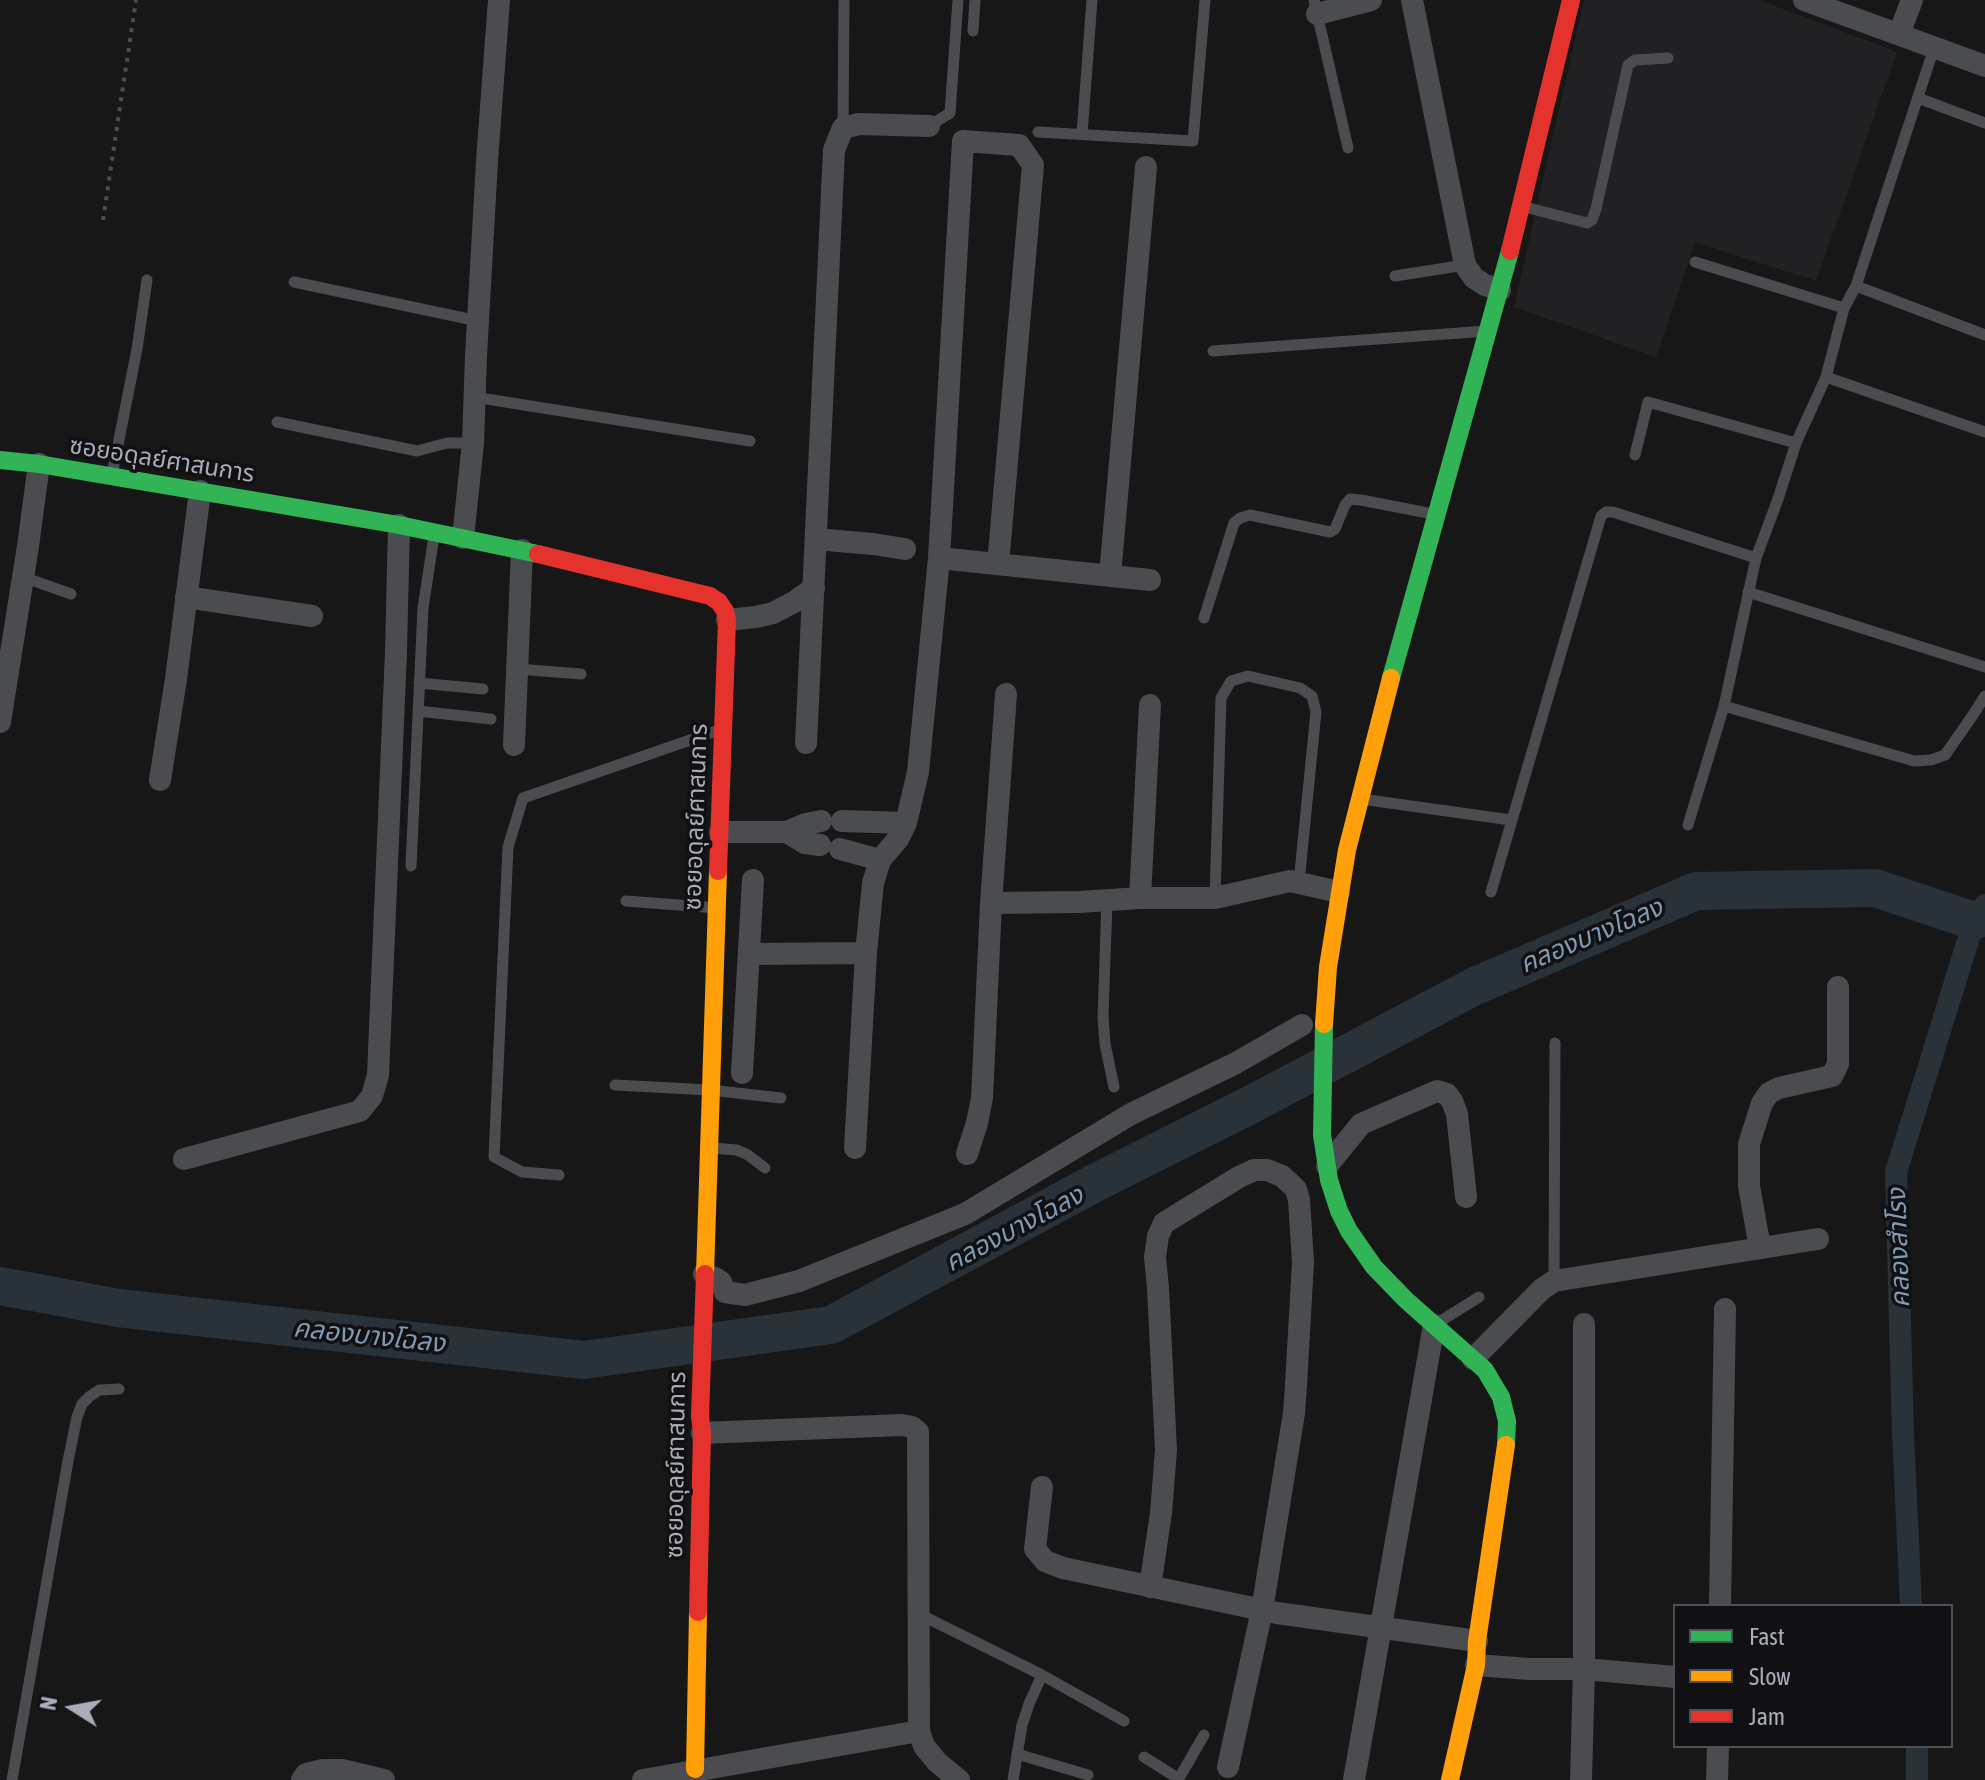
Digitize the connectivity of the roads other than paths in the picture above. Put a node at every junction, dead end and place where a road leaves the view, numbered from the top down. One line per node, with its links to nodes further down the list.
1 (499, 0): 35 (street)
2 (844, 0): 21 (lane)
3 (958, 0): 20 (lane)
4 (975, 0): 13 (lane)
5 (1092, 0): 23 (lane)
6 (1205, 0): 23 (lane)
7 (1371, 0): 12 (street)
8 (1412, 0): 28 (street)
9 (1571, 0): 26 (street)
10 (1804, 0): 14 (street)
11 (1912, 0): 14 (street)
12 (1316, 7): 24 (lane)
13 (973, 31)
14 (1899, 34): 15 (street)
15 (1934, 48): 17 (street); 18 (lane)
16 (1668, 58): 26 (lane)
17 (1985, 66)
18 (1918, 98): 19 (lane); 32 (lane)
19 (1985, 123)
20 (929, 126): 21 (street)
21 (843, 128): 55 (street)
22 (1038, 132): 23 (lane)
23 (1082, 134)
24 (1348, 148)
25 (1146, 167): 61 (street)
26 (1521, 206): 33 (street)
27 (1695, 262): 34 (lane)
28 (1465, 265): 29 (lane); 33 (street)
29 (1395, 276)
30 (147, 280): 49 (lane)
31 (294, 282): 35 (lane)
32 (1856, 286): 34 (lane); 37 (lane)
33 (1500, 290): 36 (street)
34 (1844, 308): 39 (lane)
35 (478, 321): 40 (street)
36 (1488, 330): 38 (lane); 51 (street)
37 (1985, 335)
38 (1213, 351)
39 (1826, 377): 42 (lane); 45 (lane)
40 (474, 397): 43 (lane); 44 (street)
41 (277, 422): 44 (lane)
42 (1985, 432)
43 (750, 441)
44 (473, 443): 54 (street)
45 (1796, 443): 46 (lane); 59 (lane)
46 (1635, 455)
47 (0, 460): 48 (street, ซอยอดุลย์ศาสนการ)
48 (39, 464): 49 (street, ซอยอดุลย์ศาสนการ); 62 (street)
49 (111, 476): 50 (street, ซอยอดุลย์ศาสนการ)
50 (200, 491): 52 (street, ซอยอดุลย์ศาสนการ); 67 (street)
51 (1437, 515): 69 (lane); 87 (street)
52 (399, 525): 53 (street, ซอยอดุลย์ศาสนการ); 118 (street)
53 (435, 532): 54 (street, ซอยอดุลย์ศาสนการ); 74 (lane)
54 (463, 538): 57 (street, ซอยอดุลย์ศาสนการ)
55 (816, 539): 56 (street); 64 (street)
56 (905, 549)
57 (522, 550): 70 (street, ซอยอดุลย์ศาสนการ); 72 (street)
58 (939, 558): 60 (street); 60 (street); 89 (street)
59 (1756, 558): 65 (lane); 88 (lane)
60 (998, 564): 61 (street)
61 (1110, 575): 63 (street)
62 (23, 577): 66 (lane); 82 (street)
63 (1150, 580)
64 (814, 588): 70 (street); 84 (street)
65 (1748, 592): 71 (lane); 79 (lane)
66 (71, 594)
67 (186, 597): 68 (street); 86 (street)
68 (312, 616)
69 (1204, 618)
70 (727, 620): 83 (street, ซอยอดุลย์ศาสนการ)
71 (1985, 667)
72 (517, 669): 73 (lane); 85 (street)
73 (581, 674)
74 (419, 683): 75 (lane); 80 (lane)
75 (483, 689)
76 (1006, 694): 103 (street)
77 (1985, 696): 79 (lane)
78 (1150, 705): 99 (street)
79 (1724, 706): 90 (lane)
80 (418, 711): 81 (lane); 94 (lane)
81 (491, 719)
82 (0, 722)
83 (724, 728): 91 (street, ซอยอดุลย์ศาสนการ); 121 (lane)
84 (806, 743)
85 (514, 745)
86 (160, 780)
87 (1360, 799): 88 (lane); 97 (street)
88 (1511, 820): 98 (lane)
89 (906, 823): 92 (street); 93 (street)
90 (1688, 825)
91 (720, 832): 92 (street); 104 (street, ซอยอดุลย์ศาสนการ)
92 (787, 832): 93 (street)
93 (880, 860): 105 (street)
94 (411, 866)
95 (753, 880): 106 (street)
96 (1299, 882): 97 (street); 100 (street); 100 (lane)
97 (1339, 892): 119 (street)
98 (1491, 892)
99 (1140, 898): 100 (street); 102 (street)
100 (1215, 898)
101 (626, 901): 104 (lane)
102 (1107, 901): 103 (street); 112 (lane)
103 (991, 903): 117 (street)
104 (717, 908): 113 (street, ซอยอดุลย์ศาสนการ)
105 (866, 953): 106 (street); 116 (street)
106 (749, 954): 110 (street)
107 (1838, 987): 124 (street)
108 (1302, 1025): 125 (street)
109 (1555, 1043): 126 (lane)
110 (742, 1073)
111 (615, 1085): 113 (lane)
112 (1114, 1087)
113 (710, 1090): 114 (lane); 115 (street, ซอยอดุลย์ศาสนการ)
114 (781, 1098)
115 (708, 1148): 120 (lane); 125 (street, ซอยอดุลย์ศาสนการ)
116 (855, 1148)
117 (967, 1154)
118 (184, 1159)
119 (1327, 1166): 122 (street); 130 (street)
120 (765, 1168)
121 (559, 1175)
122 (1466, 1197)
123 (1818, 1239): 124 (street)
124 (1760, 1248): 126 (street)
125 (704, 1278): 133 (street, ซอยอดุลย์ศาสนการ)
126 (1554, 1281): 131 (street)
127 (1479, 1297): 130 (lane)
128 (1725, 1309): 136 (street)
129 (1584, 1324): 142 (street)
130 (1434, 1325): 131 (street); 139 (street)
131 (1473, 1359): 140 (street)
132 (119, 1389): 154 (lane)
133 (701, 1424): 138 (street); 152 (street, ซอยอดุลย์ศาสนการ)
134 (1042, 1487): 135 (street)
135 (1150, 1587): 137 (street); 137 (street)
136 (1720, 1604)
137 (1262, 1610): 139 (street); 151 (street)
138 (919, 1614): 143 (lane); 146 (street)
139 (1380, 1627): 140 (street); 161 (street)
140 (1477, 1641): 141 (street)
141 (1476, 1665): 142 (street); 162 (street)
142 (1584, 1669): 144 (street); 163 (street)
143 (1042, 1675): 145 (lane); 149 (lane)
144 (1673, 1677)
145 (1124, 1721)
146 (919, 1731): 152 (street); 158 (street)
147 (1204, 1735): 160 (lane)
148 (1718, 1748): 164 (street)
149 (1017, 1754): 153 (lane); 159 (lane)
150 (1144, 1757): 160 (lane)
151 (1228, 1767)
152 (695, 1769): 157 (street)
153 (1088, 1775)
154 (12, 1780)
155 (302, 1780): 156 (street)
156 (384, 1780)
157 (643, 1780)
158 (959, 1780)
159 (1013, 1780)
160 (1179, 1780)
161 (1354, 1780)
162 (1450, 1780)
163 (1581, 1780)
164 (1717, 1780)

